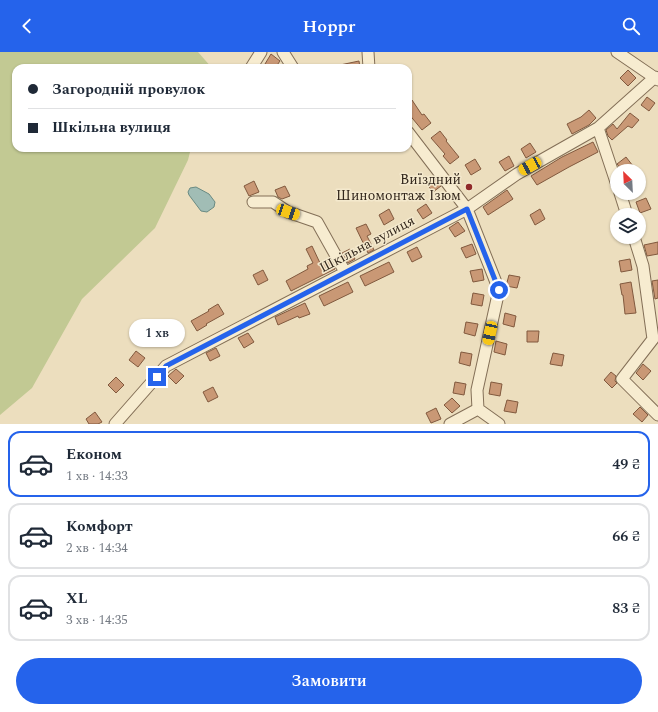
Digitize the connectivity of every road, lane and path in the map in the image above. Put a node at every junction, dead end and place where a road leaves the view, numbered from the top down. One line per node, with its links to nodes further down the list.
1 (262, 52): 5 (street)
2 (283, 52): 6 (street)
3 (368, 52): 7 (street)
4 (617, 52): 8 (street)
5 (254, 64)
6 (290, 64)
7 (369, 64)
8 (656, 79): 9 (street, Шкільна вулиця)
9 (598, 128): 11 (street); 13 (street, Шкільна вулиця)
10 (412, 137): 13 (street)
11 (610, 164)
12 (253, 202): 15 (street)
13 (467, 209): 15 (street, Шкільна вулиця); 17 (street)
14 (636, 244): 16 (street)
15 (345, 272): 19 (street, Шкільна вулиця)
16 (655, 340): 18 (street)
17 (478, 409): 20 (street); 21 (street)
18 (658, 415)
19 (116, 424)
20 (450, 424)
21 (499, 424)

